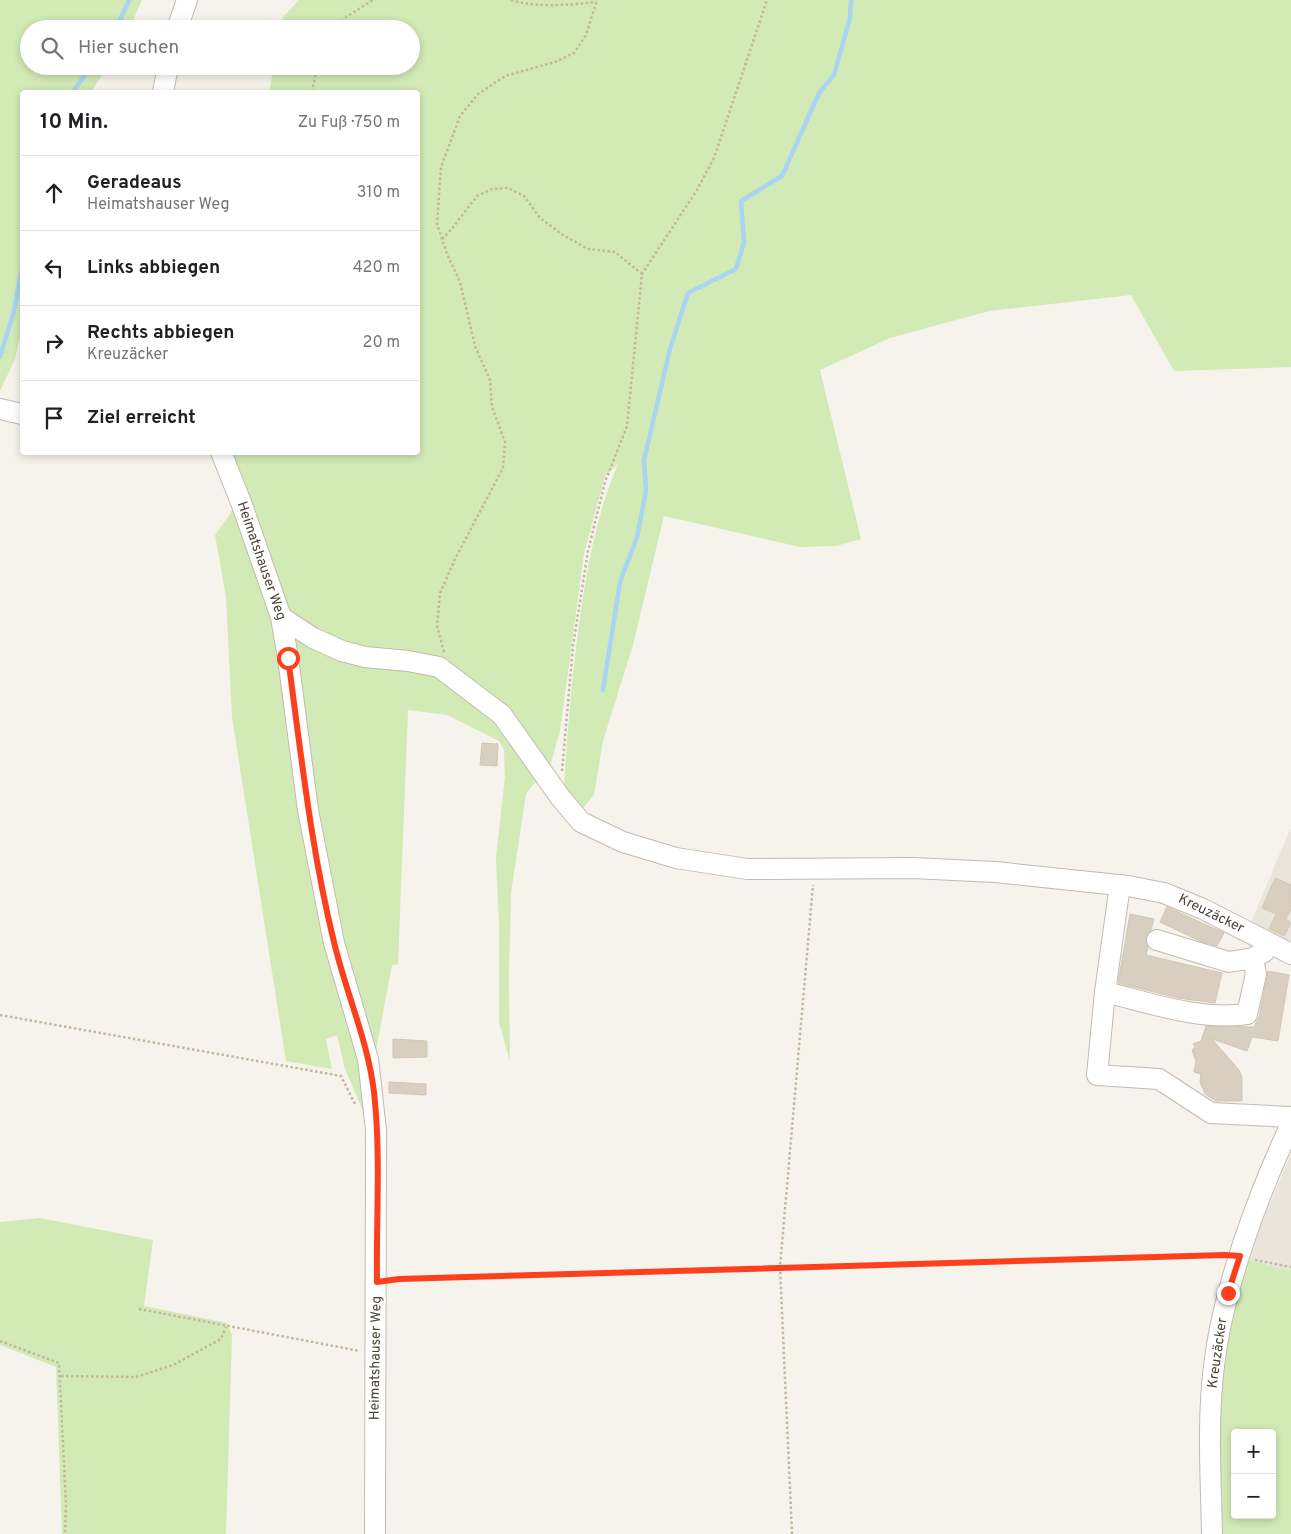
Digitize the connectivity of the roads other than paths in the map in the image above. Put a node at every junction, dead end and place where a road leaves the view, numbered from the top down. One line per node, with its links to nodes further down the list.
1 (187, 0): 2 (street)
2 (180, 20)
3 (166, 75): 4 (street)
4 (163, 90)
5 (0, 409): 6 (street)
6 (20, 414)
7 (221, 455): 8 (street, Heimatshauser Weg)
8 (281, 617): 9 (street, Kreuzäcker); 15 (street, Heimatshauser Weg)
9 (1124, 885): 11 (street, Kreuzäcker); 13 (street)
10 (1157, 940): 12 (street)
11 (1283, 950): 12 (street)
12 (1253, 958): 13 (street)
13 (1106, 992): 14 (street)
14 (1290, 1126): 16 (street, Kreuzäcker)
15 (375, 1534)
16 (1212, 1534)

